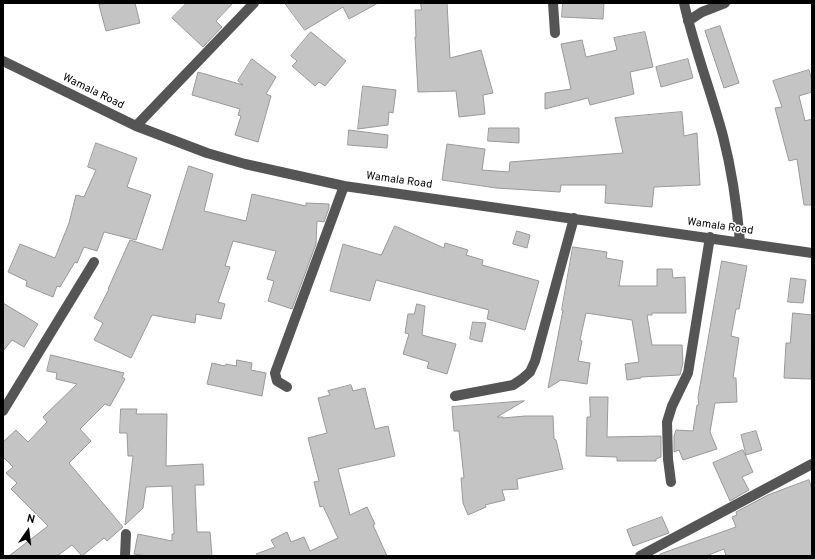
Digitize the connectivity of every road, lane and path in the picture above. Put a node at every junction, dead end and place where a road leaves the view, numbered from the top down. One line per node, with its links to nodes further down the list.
1 (254, 3): 8 (street)
2 (553, 3): 6 (street)
3 (684, 3): 5 (street)
4 (725, 3): 5 (street)
5 (688, 21): 12 (street)
6 (555, 33)
7 (3, 61): 8 (street, Wamala Road)
8 (136, 126): 9 (street, Wamala Road)
9 (344, 186): 10 (street, Wamala Road); 15 (street)
10 (574, 218): 11 (street, Wamala Road); 16 (street)
11 (710, 237): 12 (street, Wamala Road); 19 (street)
12 (740, 242): 13 (street, Wamala Road)
13 (812, 253)
14 (94, 262): 17 (street)
15 (287, 387)
16 (455, 396)
17 (3, 411)
18 (812, 464): 22 (street)
19 (671, 482)
20 (126, 534): 21 (street)
21 (125, 556)
22 (640, 556)

